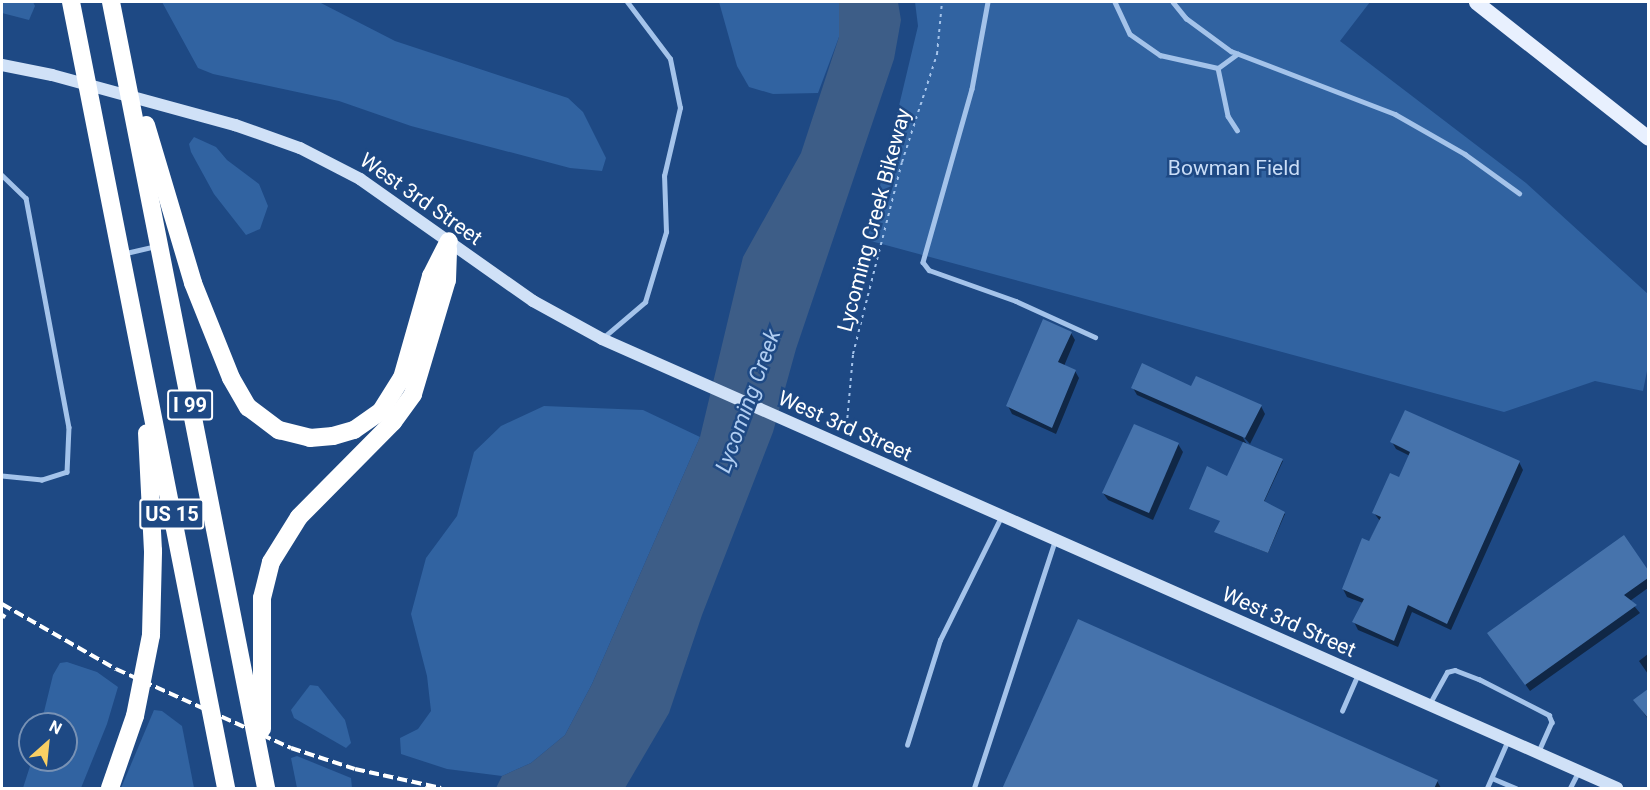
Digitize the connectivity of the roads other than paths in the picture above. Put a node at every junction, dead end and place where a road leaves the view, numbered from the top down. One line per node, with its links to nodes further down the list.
1 (627, 2): 20 (lane)
2 (988, 2): 19 (lane)
3 (1115, 2): 10 (lane)
4 (1173, 2): 8 (lane)
5 (1476, 2): 13 (main road)
6 (72, 4): 18 (highway, I 99)
7 (117, 9): 12 (highway)
8 (1237, 54): 10 (lane); 15 (lane)
9 (2, 65): 16 (main road, West 3rd Street)
10 (1218, 68): 11 (lane)
11 (1237, 130)
12 (142, 131): 16 (highway); 17 (highway, I 99)
13 (1648, 138)
14 (2, 175): 22 (lane)
15 (1519, 193)
16 (449, 241): 20 (main road, West 3rd Street); 31 (highway)
17 (158, 245): 18 (lane); 31 (highway, I 99)
18 (121, 254): 21 (highway, I 99)
19 (1095, 337)
20 (602, 339): 23 (main road, West 3rd Street)
21 (143, 368): 34 (highway); 35 (highway, US 15)
22 (2, 476)
23 (1002, 517): 24 (main road, West 3rd Street); 29 (lane)
24 (1055, 540): 25 (main road, West 3rd Street); 37 (lane)
25 (1358, 674): 26 (main road, West 3rd Street); 27 (lane)
26 (1429, 705): 28 (main road, West 3rd Street); 30 (lane)
27 (1342, 711)
28 (1508, 740): 30 (main road, West 3rd Street); 33 (lane)
29 (907, 745)
30 (1538, 754): 32 (main road, West 3rd Street)
31 (262, 770): 36 (highway, I 99)
32 (1578, 771): 40 (lane); 41 (main road, West 3rd Street)
33 (1492, 778): 38 (lane); 39 (lane)
34 (110, 789)
35 (226, 789)
36 (266, 789)
37 (974, 789)
38 (1487, 789)
39 (1516, 789)
40 (1570, 789)
41 (1617, 789)

